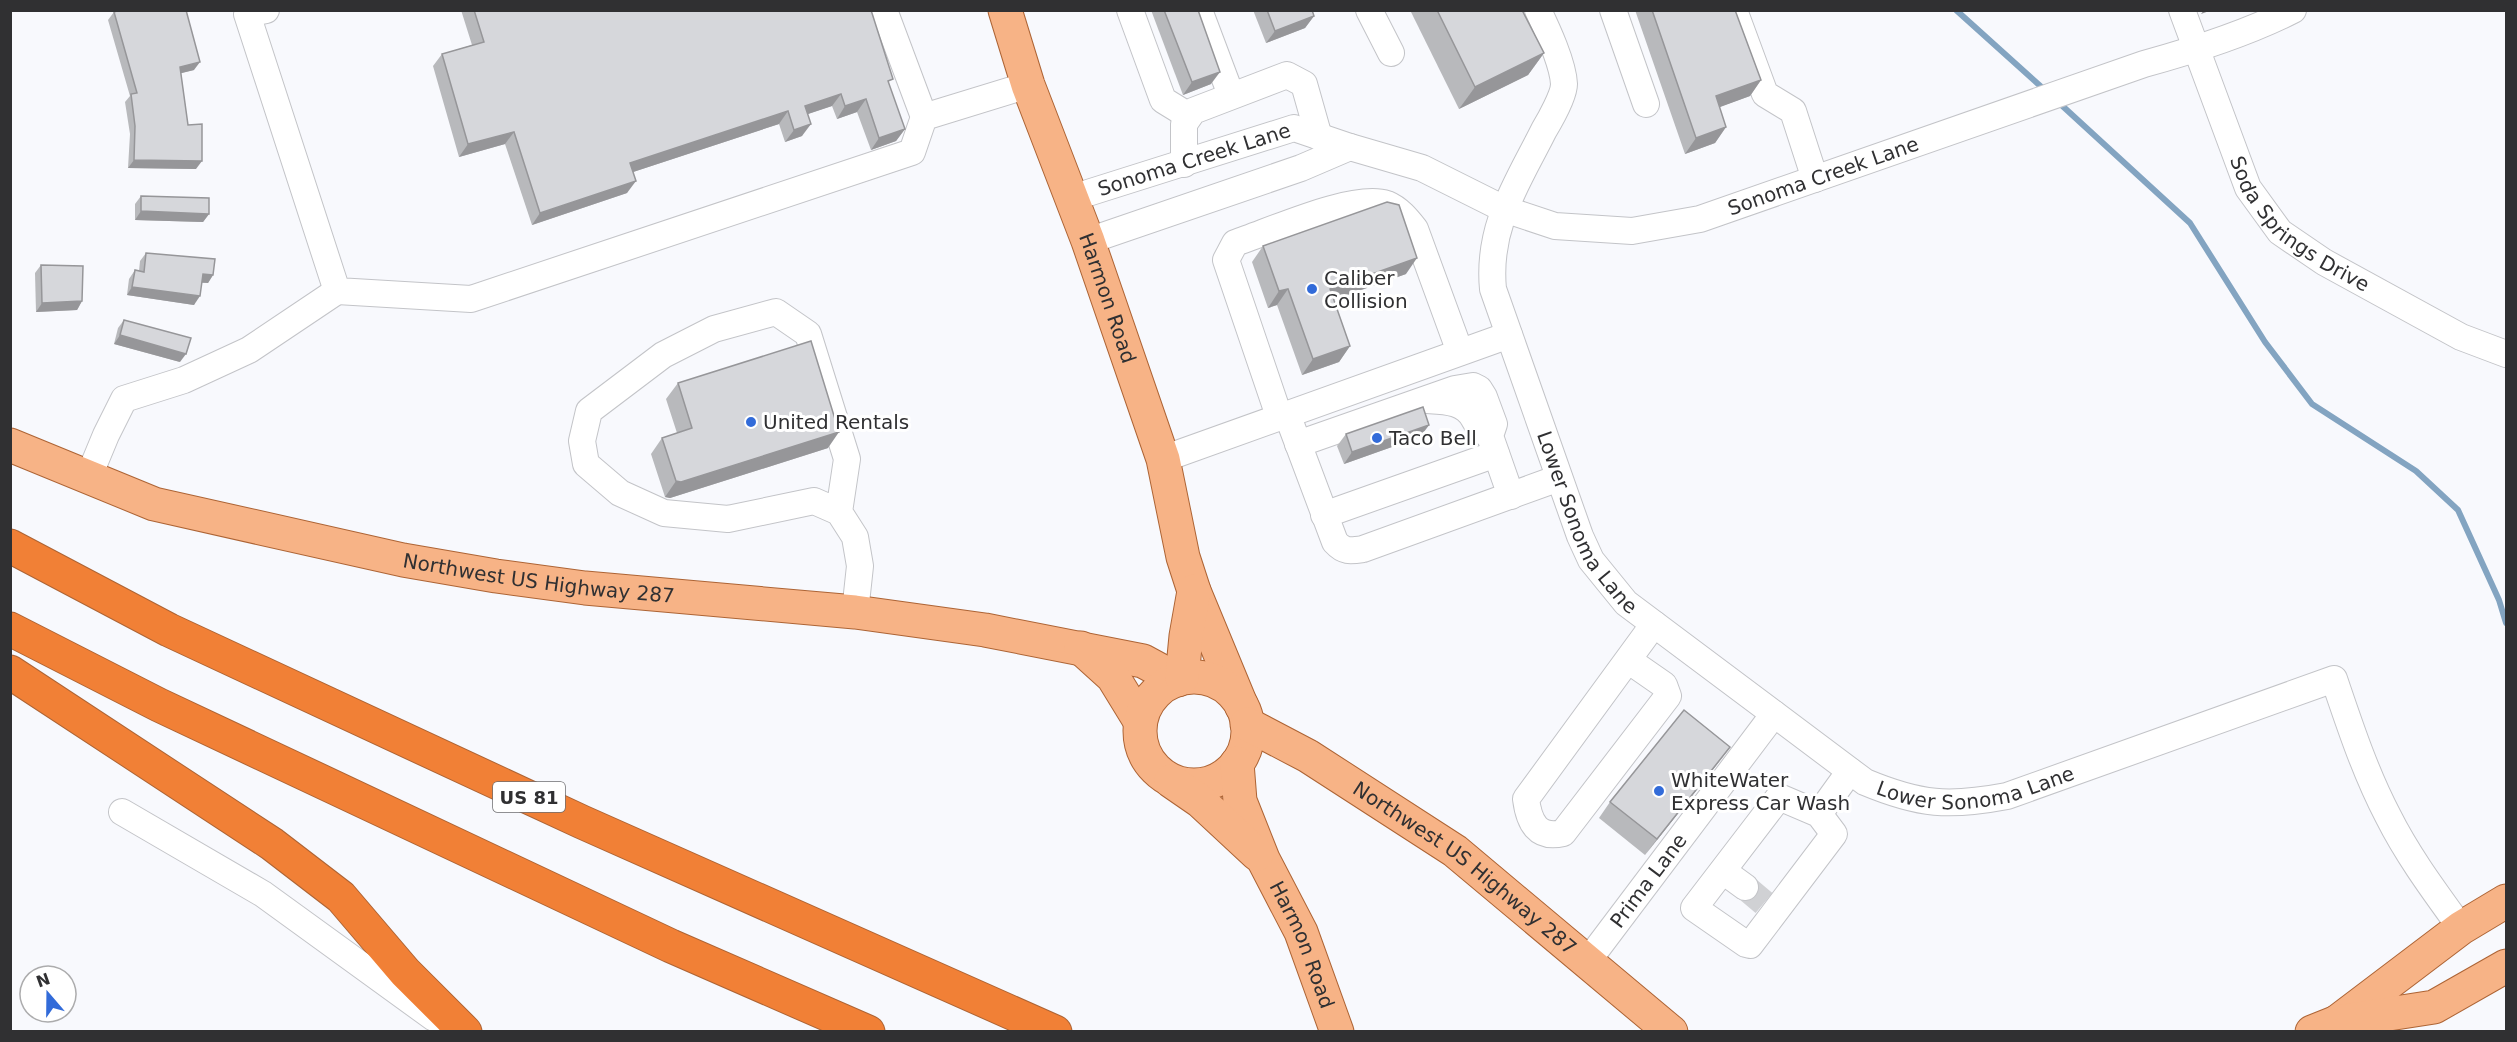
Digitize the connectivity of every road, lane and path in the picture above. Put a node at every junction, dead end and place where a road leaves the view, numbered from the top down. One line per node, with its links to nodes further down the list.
1 (266, 10): 26 (street)
2 (884, 10): 18 (street)
3 (1005, 10): 14 (main road, Harmon Road)
4 (1369, 10): 13 (street)
5 (1538, 10): 24 (street, Lower Sonoma Lane)
6 (1613, 10): 16 (street)
7 (1734, 10): 22 (street)
8 (2182, 10): 12 (street, Soda Springs Drive)
9 (2293, 10): 12 (street, Sonoma Creek Lane)
10 (1134, 12): 17 (street)
11 (1199, 21): 15 (street)
12 (2195, 50): 22 (street, Sonoma Creek Lane); 29 (street, Soda Springs Drive)
13 (1391, 53)
14 (1028, 85): 18 (street); 23 (main road, Harmon Road)
15 (1231, 95): 17 (street); 19 (street)
16 (1646, 104)
17 (1189, 116): 21 (street)
18 (924, 117): 26 (street)
19 (1319, 137): 20 (street, Sonoma Creek Lane); 21 (street, Sonoma Creek Lane)
20 (1350, 147): 24 (street, Sonoma Creek Lane); 25 (street, Sonoma Creek Lane)
21 (1184, 164): 23 (street, Sonoma Creek Lane)
22 (1815, 179): 24 (street, Sonoma Creek Lane)
23 (1072, 198): 25 (main road, Harmon Road)
24 (1504, 208): 27 (street, Lower Sonoma Lane)
25 (1088, 241): 34 (main road, Harmon Road)
26 (337, 291): 35 (street)
27 (1509, 335): 28 (street); 36 (street, Lower Sonoma Lane)
28 (1460, 352): 30 (street); 30 (street)
29 (2506, 354)
30 (1283, 415): 31 (street); 34 (street)
31 (1298, 444): 33 (street); 39 (street)
32 (10, 445): 35 (main road, Northwest US Highway 287)
33 (1493, 445): 37 (street); 39 (street)
34 (1163, 459): 41 (main road, Harmon Road)
35 (89, 476): 42 (main road, Northwest US Highway 287)
36 (1560, 478): 37 (street); 43 (street, Lower Sonoma Lane)
37 (1510, 496): 39 (street)
38 (839, 512): 38 (street); 42 (street)
39 (1324, 515)
40 (10, 546): 68 (highway, US 81)
41 (1194, 591): 48 (main road, Harmon Road); 50 (main road, Harmon Road)
42 (855, 612): 45 (main road, Northwest US Highway 287)
43 (1654, 624): 46 (street); 49 (street, Lower Sonoma Lane)
44 (10, 629): 67 (highway)
45 (1080, 647): 48 (main road, Northwest US Highway 287); 51 (main road)
46 (1628, 660): 46 (street)
47 (10, 672): 66 (highway)
48 (1180, 679): 50 (main road); 51 (main road)
49 (1774, 714): 53 (street, Lower Sonoma Lane); 62 (street, Prima Lane)
50 (1244, 716): 52 (main road); 62 (main road, Northwest US Highway 287)
51 (1140, 721): 54 (main road)
52 (1238, 762): 54 (main road); 57 (main road, Harmon Road)
53 (1850, 771): 56 (street); 61 (street, Lower Sonoma Lane)
54 (1159, 773): 57 (main road, Harmon Road)
55 (122, 812): 65 (street)
56 (1819, 814): 58 (street); 59 (street)
57 (1263, 859): 69 (main road, Harmon Road)
58 (1723, 871): 59 (street); 59 (street)
59 (1761, 900)
60 (2506, 901): 61 (main road)
61 (2461, 928): 64 (main road)
62 (1587, 962): 70 (main road, Northwest US Highway 287)
63 (2506, 966): 64 (main road)
64 (2325, 1027)
65 (453, 1032)
66 (465, 1032)
67 (868, 1032)
68 (1055, 1032)
69 (1336, 1032)
70 (1671, 1032)

